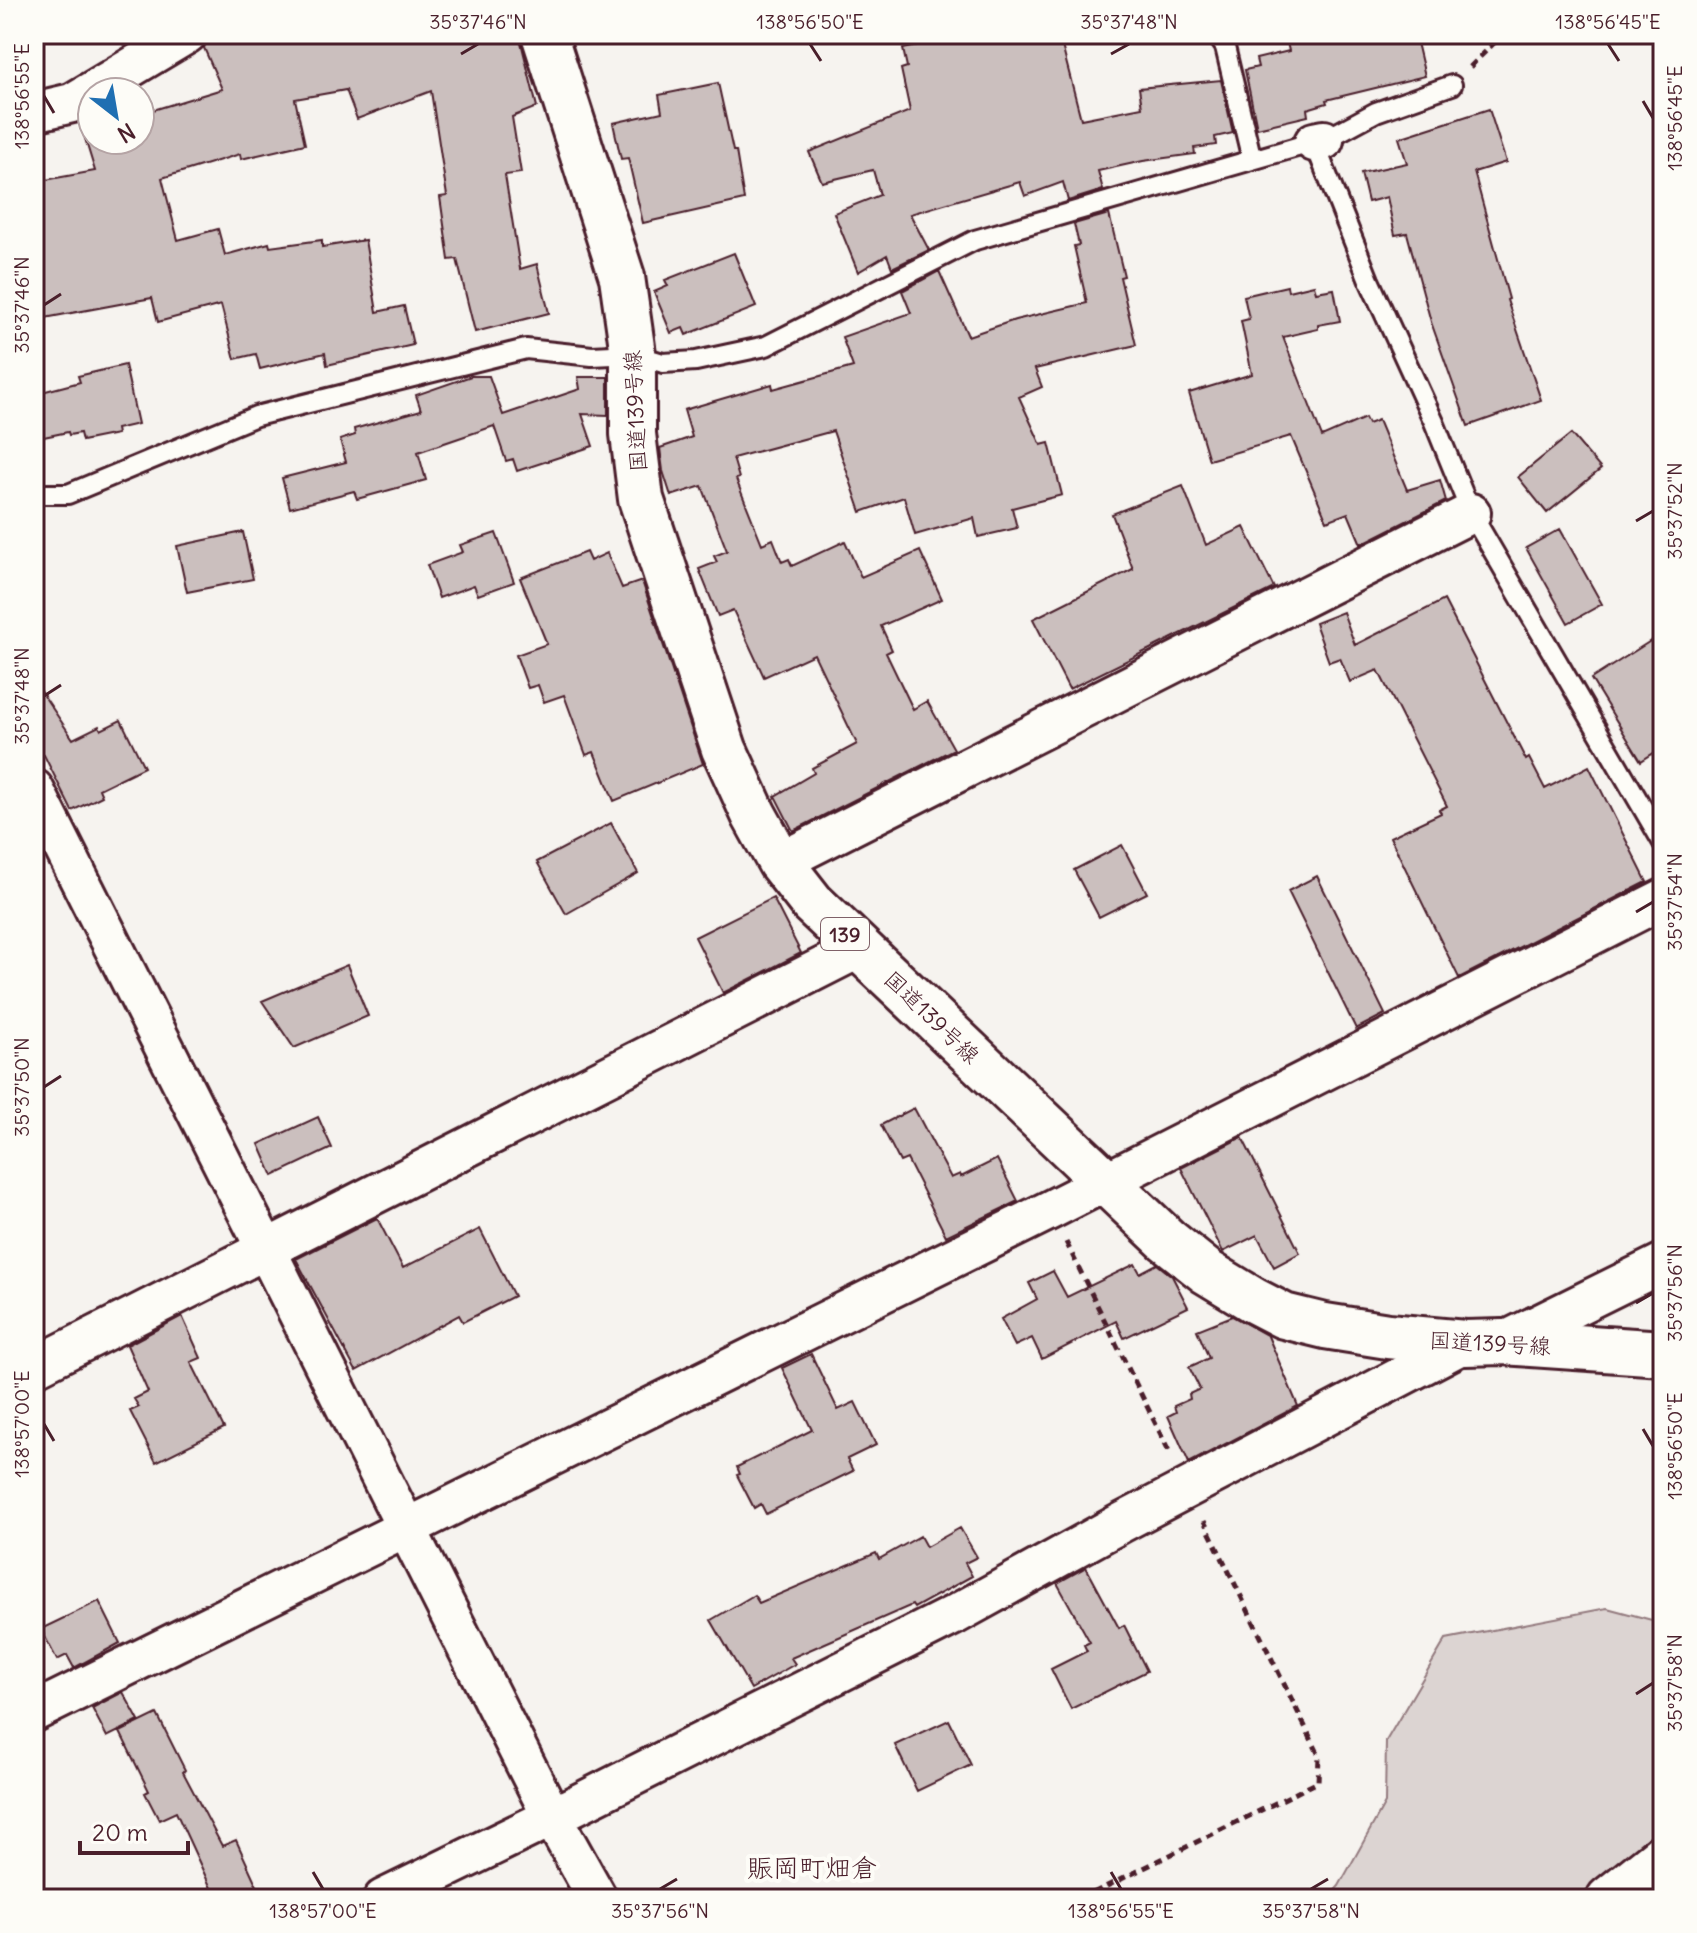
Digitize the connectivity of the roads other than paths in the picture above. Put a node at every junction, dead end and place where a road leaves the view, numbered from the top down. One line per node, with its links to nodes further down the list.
1 (187, 34): 5 (street)
2 (544, 34): 8 (highway, 国道139号線 / 139)
3 (1216, 34): 7 (lane)
4 (1452, 85): 6 (lane)
5 (34, 112)
6 (1319, 141): 7 (lane); 10 (lane)
7 (1252, 160): 8 (lane)
8 (633, 354): 9 (lane); 13 (highway, 国道139号線 / 139)
9 (34, 494)
10 (1471, 513): 12 (lane); 13 (street)
11 (34, 789): 17 (street)
12 (1663, 843)
13 (780, 862): 15 (highway, 国道139号線 / 139)
14 (1663, 899): 16 (street)
15 (860, 948): 16 (highway, 国道139号線 / 139); 17 (street)
16 (1105, 1182): 19 (highway, 国道139号線 / 139); 22 (street)
17 (267, 1251): 21 (street); 22 (street)
18 (1663, 1263): 19 (street)
19 (1484, 1342): 20 (highway, 国道139号線 / 139); 24 (street)
20 (1663, 1353)
21 (34, 1367)
22 (407, 1528): 23 (street); 24 (street)
23 (34, 1712)
24 (552, 1817): 26 (street); 27 (street)
25 (1663, 1856): 28 (highway)
26 (383, 1899)
27 (598, 1899)
28 (1609, 1899)

